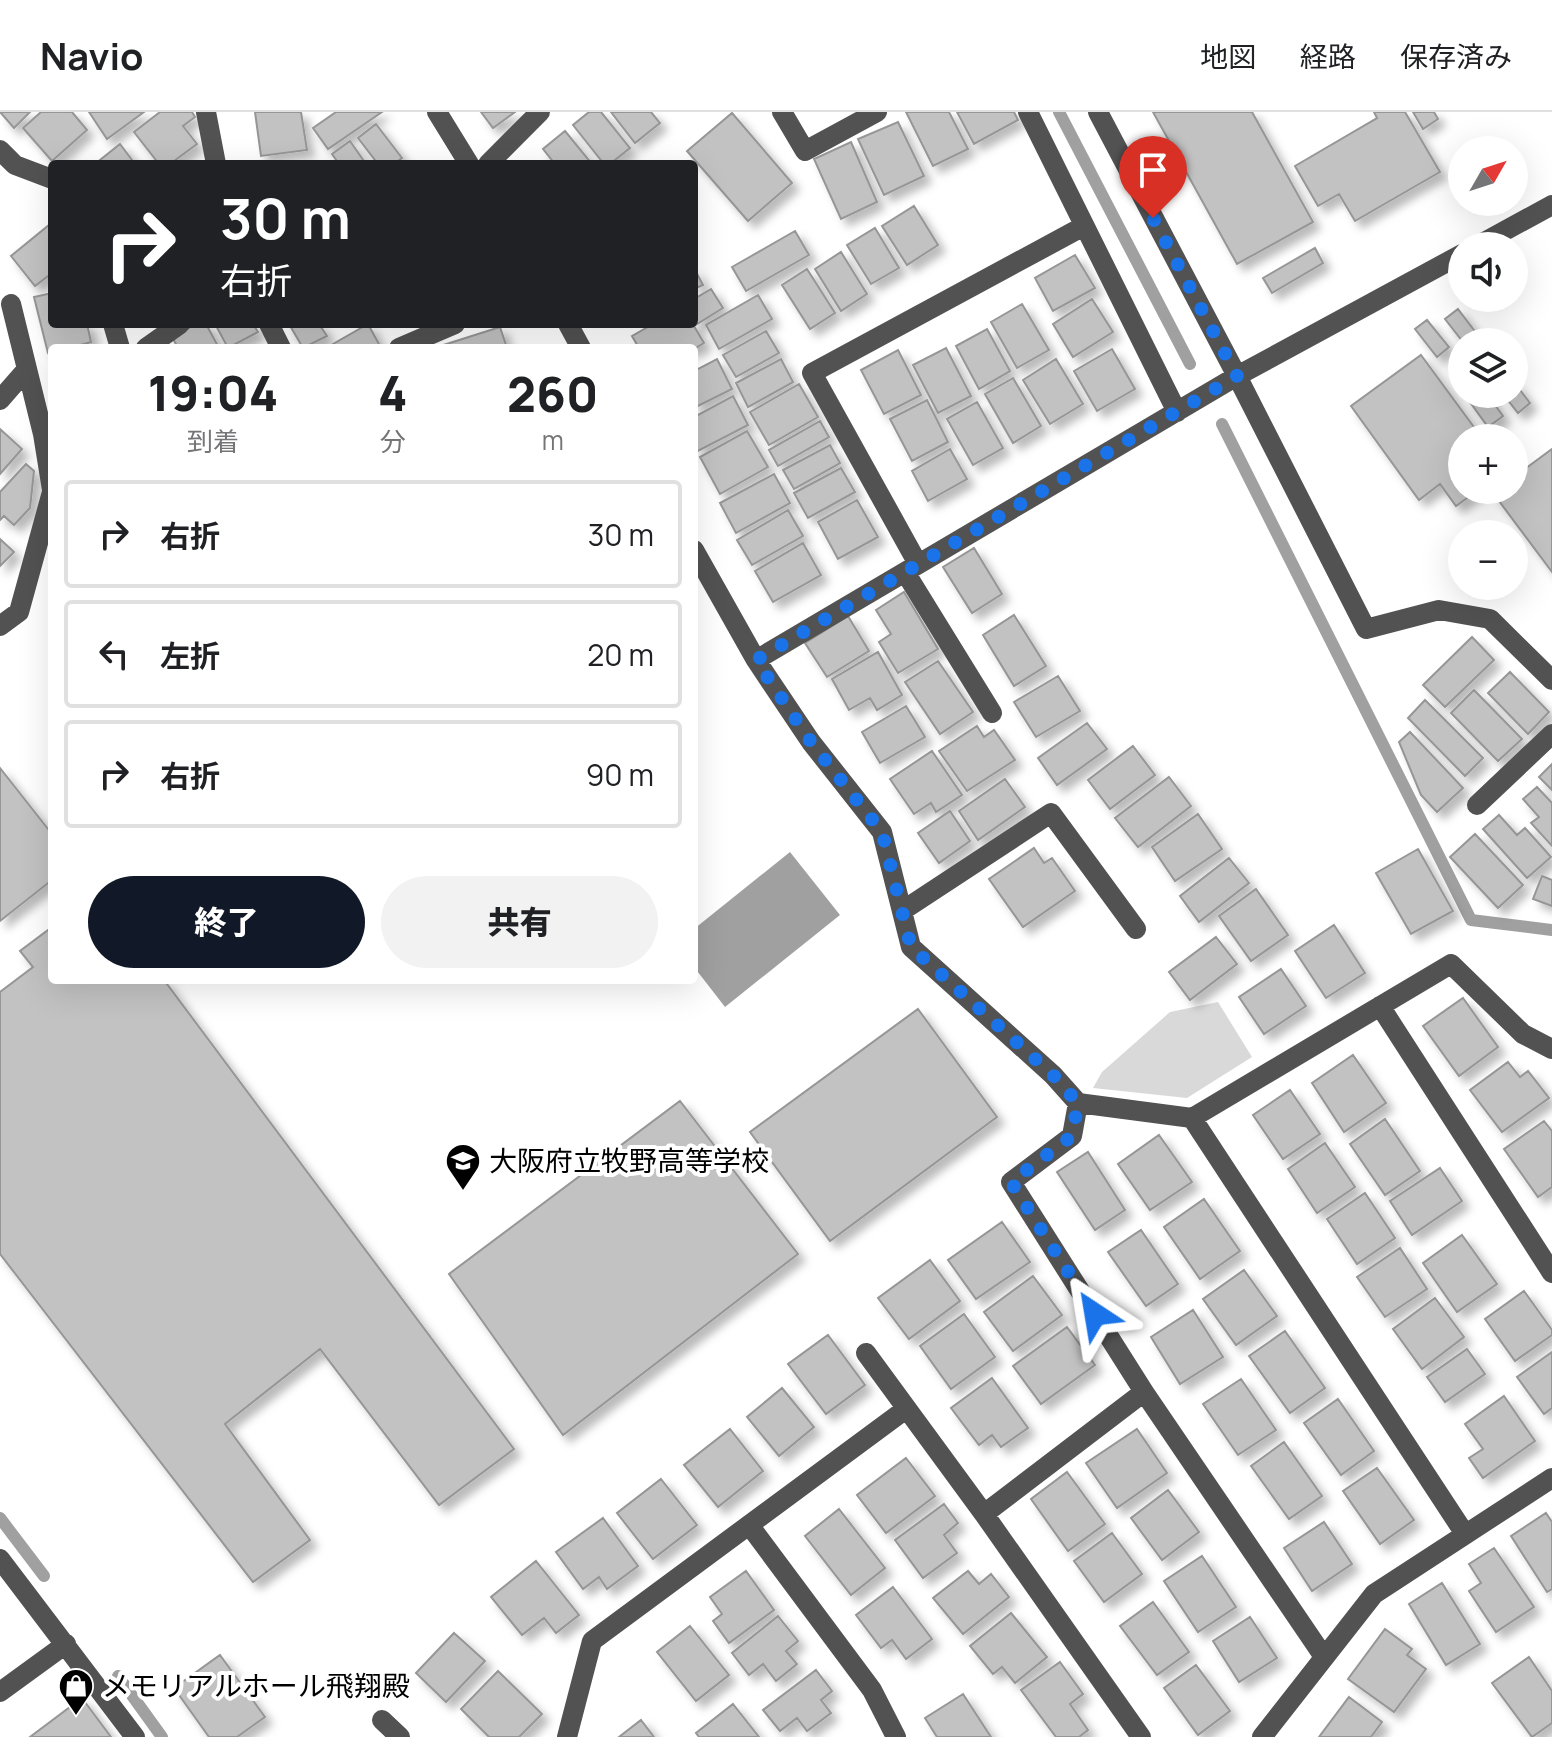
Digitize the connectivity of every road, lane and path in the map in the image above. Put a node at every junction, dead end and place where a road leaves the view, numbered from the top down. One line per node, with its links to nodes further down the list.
1 (206, 112): 9 (street)
2 (437, 112): 10 (street)
3 (540, 112): 11 (street)
4 (782, 112): 5 (street)
5 (877, 112)
6 (1028, 112): 14 (street)
7 (1098, 112): 23 (street)
8 (0, 150): 12 (street)
9 (215, 160)
10 (467, 160)
11 (492, 160)
12 (48, 177)
13 (1552, 205): 15 (street)
14 (1084, 226): 25 (street); 29 (street)
15 (1503, 232)
16 (1448, 262): 23 (street)
17 (11, 304): 22 (street)
18 (174, 328): 20 (street)
19 (446, 328): 21 (street)
20 (152, 344)
21 (408, 344)
22 (27, 369): 24 (street); 26 (street)
23 (1237, 376): 25 (street); 32 (street)
24 (0, 400)
25 (1177, 412): 29 (street)
26 (48, 430)
27 (48, 506): 30 (street)
28 (698, 557): 31 (street)
29 (912, 568): 31 (street); 33 (street)
30 (0, 626)
31 (756, 660): 36 (street)
32 (1552, 680)
33 (992, 713)
34 (1552, 734): 35 (street)
35 (1477, 805)
36 (902, 911): 37 (street); 40 (street)
37 (1136, 929)
38 (1380, 1006): 39 (street); 41 (street); 42 (street)
39 (1552, 1049)
40 (1078, 1103): 41 (street); 44 (street)
41 (1192, 1118): 49 (street)
42 (1552, 1273)
43 (866, 1353): 45 (street)
44 (1144, 1392): 47 (street); 52 (street)
45 (906, 1409): 47 (street); 48 (street)
46 (1552, 1478): 49 (street)
47 (984, 1514): 59 (street)
48 (750, 1526): 57 (street); 58 (street)
49 (1465, 1534): 52 (street)
50 (0, 1559): 51 (street)
51 (66, 1644): 53 (street); 55 (street)
52 (1324, 1657): 60 (street)
53 (0, 1692)
54 (382, 1720): 56 (street)
55 (135, 1737)
56 (400, 1737)
57 (567, 1737)
58 (896, 1737)
59 (1141, 1737)
60 (1262, 1737)

